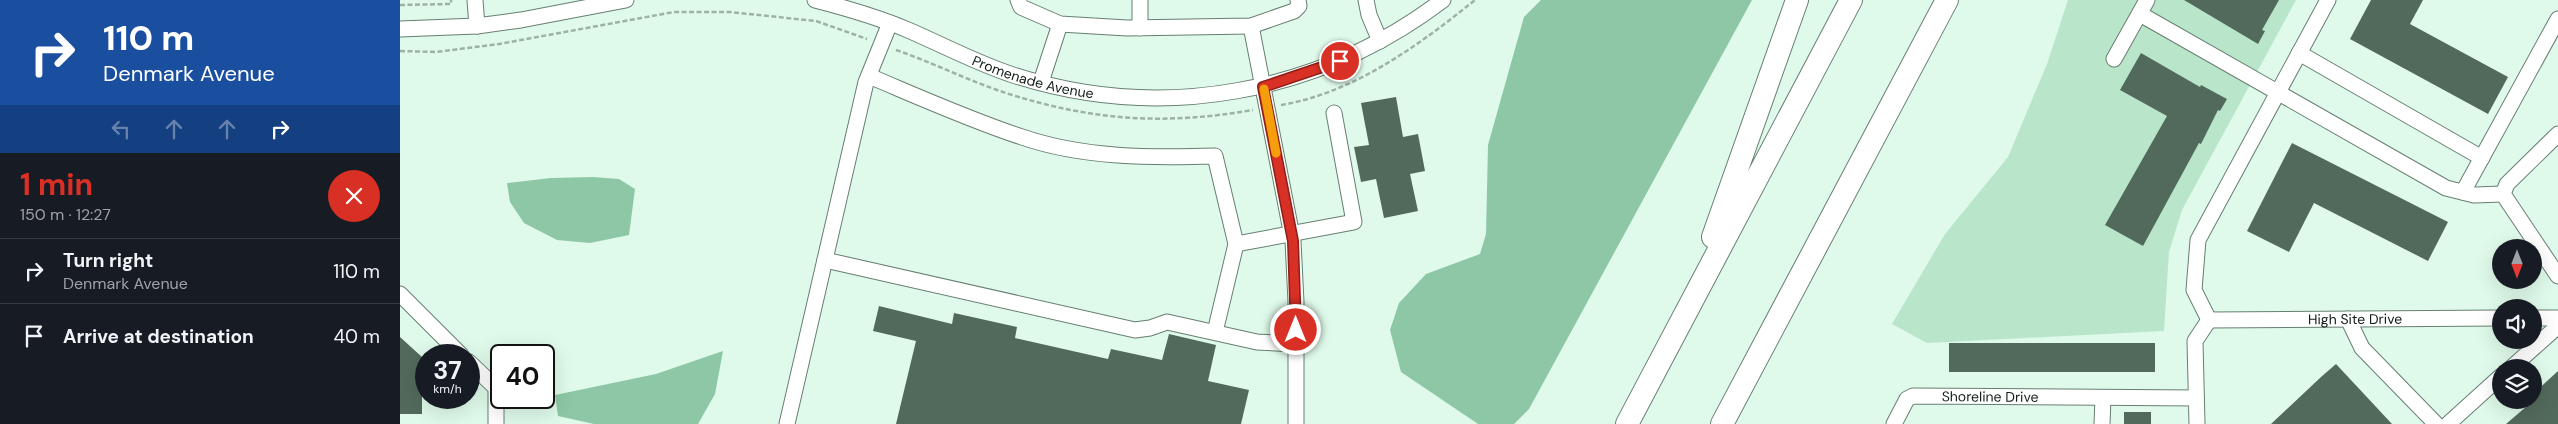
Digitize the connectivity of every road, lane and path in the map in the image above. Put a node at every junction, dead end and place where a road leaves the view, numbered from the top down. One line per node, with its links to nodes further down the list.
1 (451, 0): 15 (path)
2 (475, 0): 20 (street)
3 (626, 0): 20 (street)
4 (814, 0): 18 (street, Promenade Avenue)
5 (1018, 0): 19 (street)
6 (1140, 0): 22 (street)
7 (1298, 0): 21 (street)
8 (1366, 0): 24 (street)
9 (1443, 0): 24 (street, Promenade Avenue)
10 (1797, 0): 41 (highway)
11 (1851, 0): 41 (highway)
12 (1947, 0): 60 (highway)
13 (2147, 0): 16 (street)
14 (2328, 0): 25 (street)
15 (400, 5)
16 (2140, 14): 26 (street); 30 (street)
17 (2558, 19): 33 (street)
18 (890, 23): 27 (street); 28 (street, Promenade Avenue)
19 (1060, 24): 22 (street); 28 (street)
20 (477, 26): 23 (street)
21 (1251, 26): 22 (street); 29 (street)
22 (1140, 28)
23 (400, 29)
24 (1380, 41): 29 (street, Promenade Avenue)
25 (2299, 53): 30 (street); 33 (street)
26 (2114, 59)
27 (869, 76): 37 (street); 38 (street)
28 (1041, 82): 29 (street, Promenade Avenue)
29 (1263, 87): 36 (street)
30 (2277, 92): 34 (street); 46 (street)
31 (1334, 113): 36 (street)
32 (2558, 134): 35 (street)
33 (2482, 158): 34 (street)
34 (2463, 192): 35 (street)
35 (2503, 194): 39 (street)
36 (1292, 235): 37 (street); 50 (street)
37 (1236, 244): 48 (street)
38 (825, 260): 48 (street); 57 (street)
39 (2558, 276)
40 (400, 294): 49 (street)
41 (1688, 309): 59 (highway)
42 (2492, 318): 45 (street, High Site Drive)
43 (2542, 318): 44 (street)
44 (2558, 318)
45 (2348, 319): 46 (street, High Site Drive); 64 (street)
46 (2209, 320): 55 (street)
47 (2558, 326): 51 (street)
48 (1215, 332): 50 (street)
49 (450, 344)
50 (1296, 344): 58 (street)
51 (2521, 359)
52 (480, 373): 56 (street)
53 (2492, 384): 65 (street)
54 (2102, 398): 55 (street, Shoreline Drive); 61 (street, Shoreline Drive); 62 (street)
55 (2196, 398): 63 (street)
56 (496, 424)
57 (787, 424)
58 (1296, 424)
59 (1627, 424)
60 (1722, 424)
61 (1894, 424)
62 (2102, 424)
63 (2197, 424)
64 (2436, 424)
65 (2448, 424)

